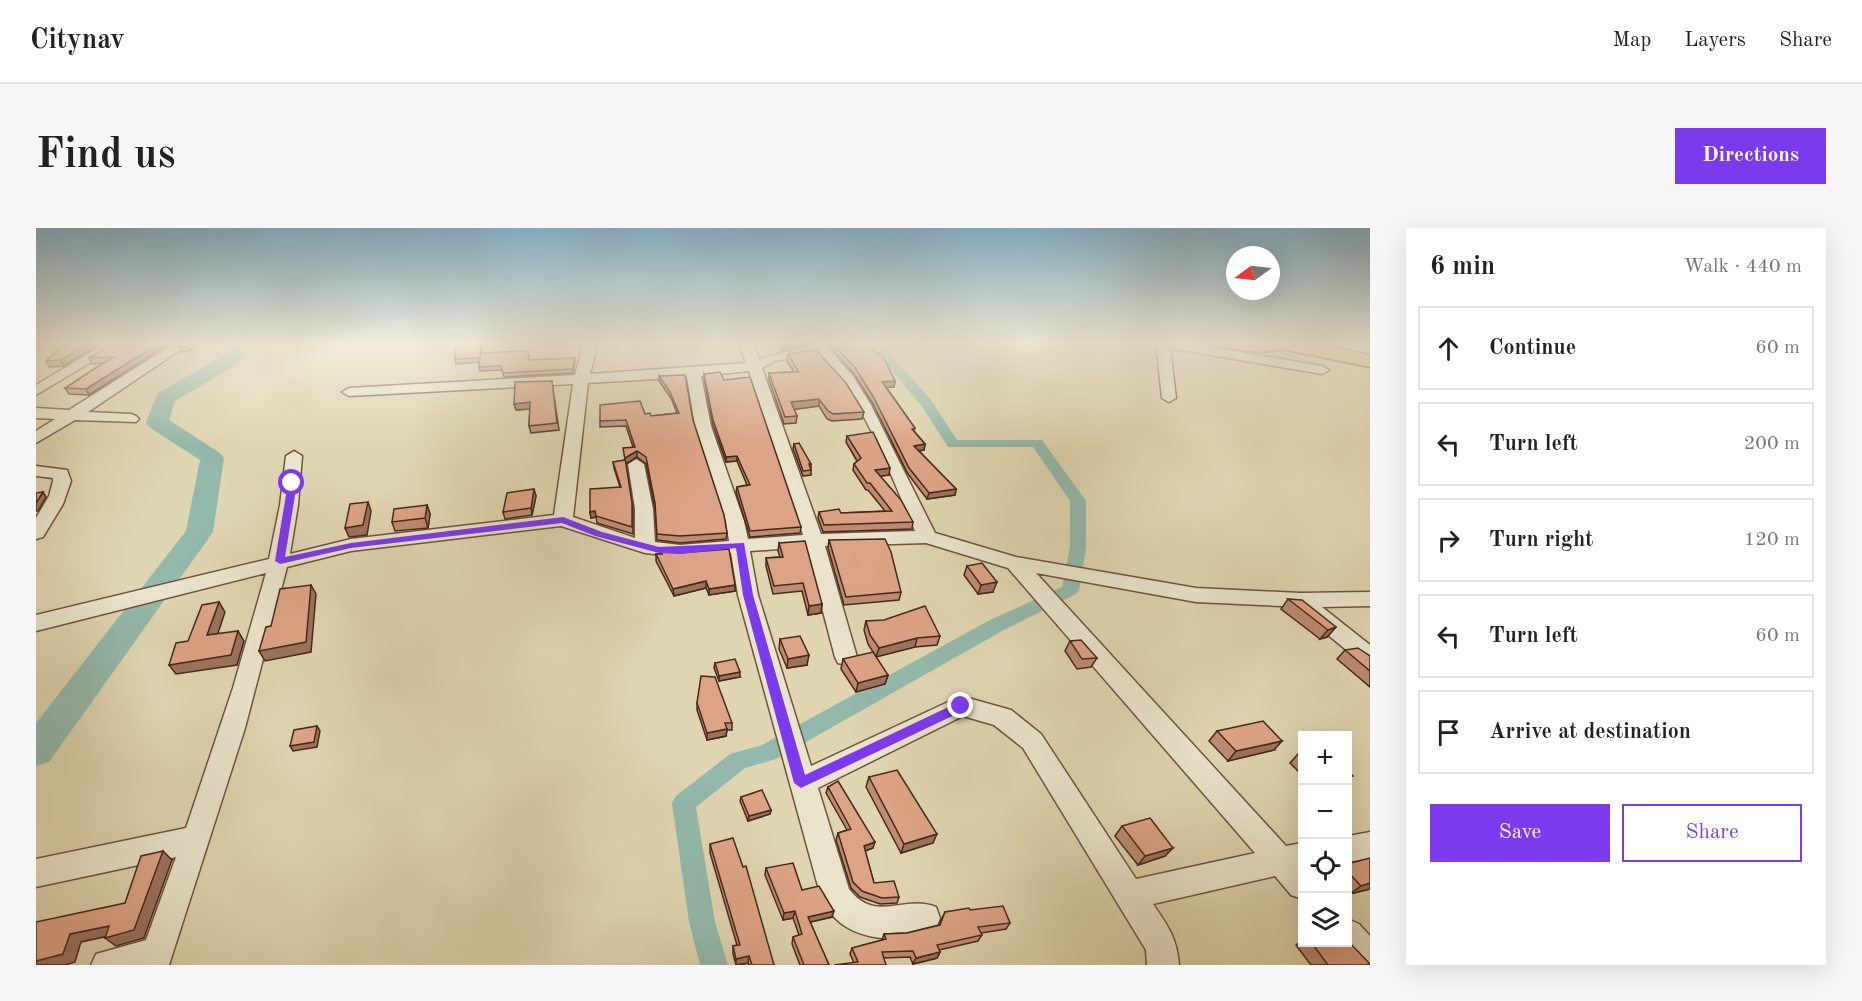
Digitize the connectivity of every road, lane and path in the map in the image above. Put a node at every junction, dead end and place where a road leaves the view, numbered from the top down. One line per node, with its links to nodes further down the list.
1 (60, 376): 10 (street)
2 (132, 376): 14 (street)
3 (581, 376): 9 (street)
4 (638, 376): 9 (street)
5 (694, 376): 24 (street)
6 (758, 376): 23 (street)
7 (845, 376): 22 (street)
8 (1166, 376): 12 (street)
9 (580, 381): 11 (street); 20 (street)
10 (36, 391)
11 (349, 392)
12 (1168, 398)
13 (36, 413): 14 (street)
14 (72, 414): 15 (street); 16 (street)
15 (131, 419)
16 (36, 438)
17 (294, 456): 26 (street)
18 (636, 464): 25 (street)
19 (36, 471): 21 (street)
20 (563, 520): 25 (street); 26 (street)
21 (36, 533)
22 (927, 537): 23 (street); 27 (street)
23 (814, 540): 24 (street); 31 (street)
24 (740, 545): 25 (street); 33 (street)
25 (645, 547)
26 (280, 561): 30 (street); 34 (street)
27 (1015, 563): 29 (street); 37 (street)
28 (1370, 599): 29 (street)
29 (1300, 600): 32 (street)
30 (36, 623)
31 (846, 657)
32 (1370, 657)
33 (801, 783): 40 (street); 41 (street)
34 (196, 839): 38 (street); 43 (street)
35 (1370, 845): 36 (street)
36 (1352, 848)
37 (1291, 858): 39 (street); 40 (street)
38 (36, 873)
39 (1298, 875)
40 (1130, 894): 46 (street)
41 (925, 918)
42 (1352, 940): 44 (street)
43 (155, 959): 45 (street)
44 (1370, 959)
45 (107, 965)
46 (1163, 965)

